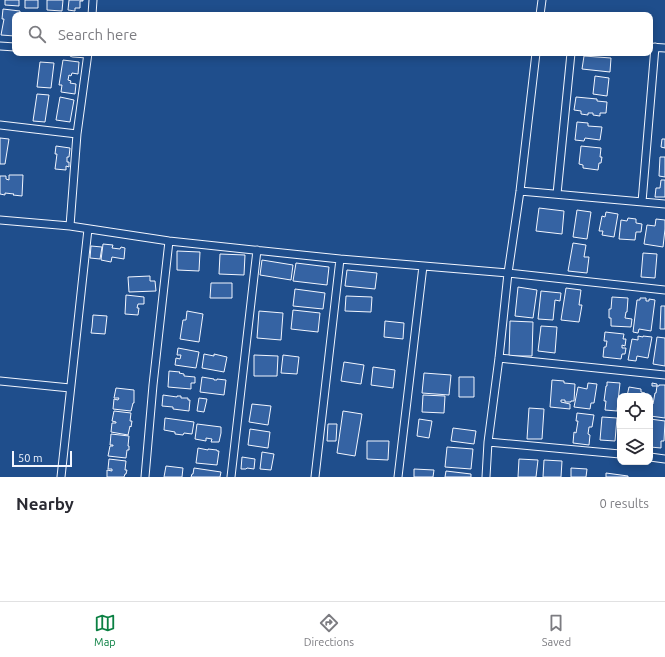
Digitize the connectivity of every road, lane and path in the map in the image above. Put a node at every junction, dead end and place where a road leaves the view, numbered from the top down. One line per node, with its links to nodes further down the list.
1 (93, 0): 3 (street)
2 (542, 0): 4 (street)
3 (92, 12)
4 (540, 12)
5 (0, 46): 6 (street)
6 (12, 47)
7 (653, 47): 8 (street)
8 (665, 48)
9 (88, 56): 14 (street)
10 (536, 56): 15 (street)
11 (571, 56): 16 (street)
12 (652, 56): 17 (street)
13 (0, 125): 14 (street)
14 (77, 134): 20 (street)
15 (520, 191): 16 (street); 26 (street)
16 (557, 194): 17 (street)
17 (642, 202): 18 (street)
18 (665, 204)
19 (0, 220): 20 (street)
20 (70, 226): 21 (street)
21 (88, 229): 22 (street); 31 (street)
22 (169, 241): 23 (street); 37 (street)
23 (257, 250): 24 (street); 38 (street)
24 (340, 259): 25 (street); 39 (street)
25 (423, 266): 26 (street); 40 (street)
26 (508, 273): 27 (street); 28 (street)
27 (665, 290)
28 (499, 358): 29 (street); 32 (street)
29 (665, 375)
30 (0, 381): 31 (street)
31 (70, 388): 36 (street)
32 (488, 442): 33 (street); 41 (street)
33 (617, 454)
34 (653, 457): 35 (street)
35 (665, 459)
36 (60, 477)
37 (145, 477)
38 (231, 477)
39 (315, 477)
40 (398, 477)
41 (486, 477)

